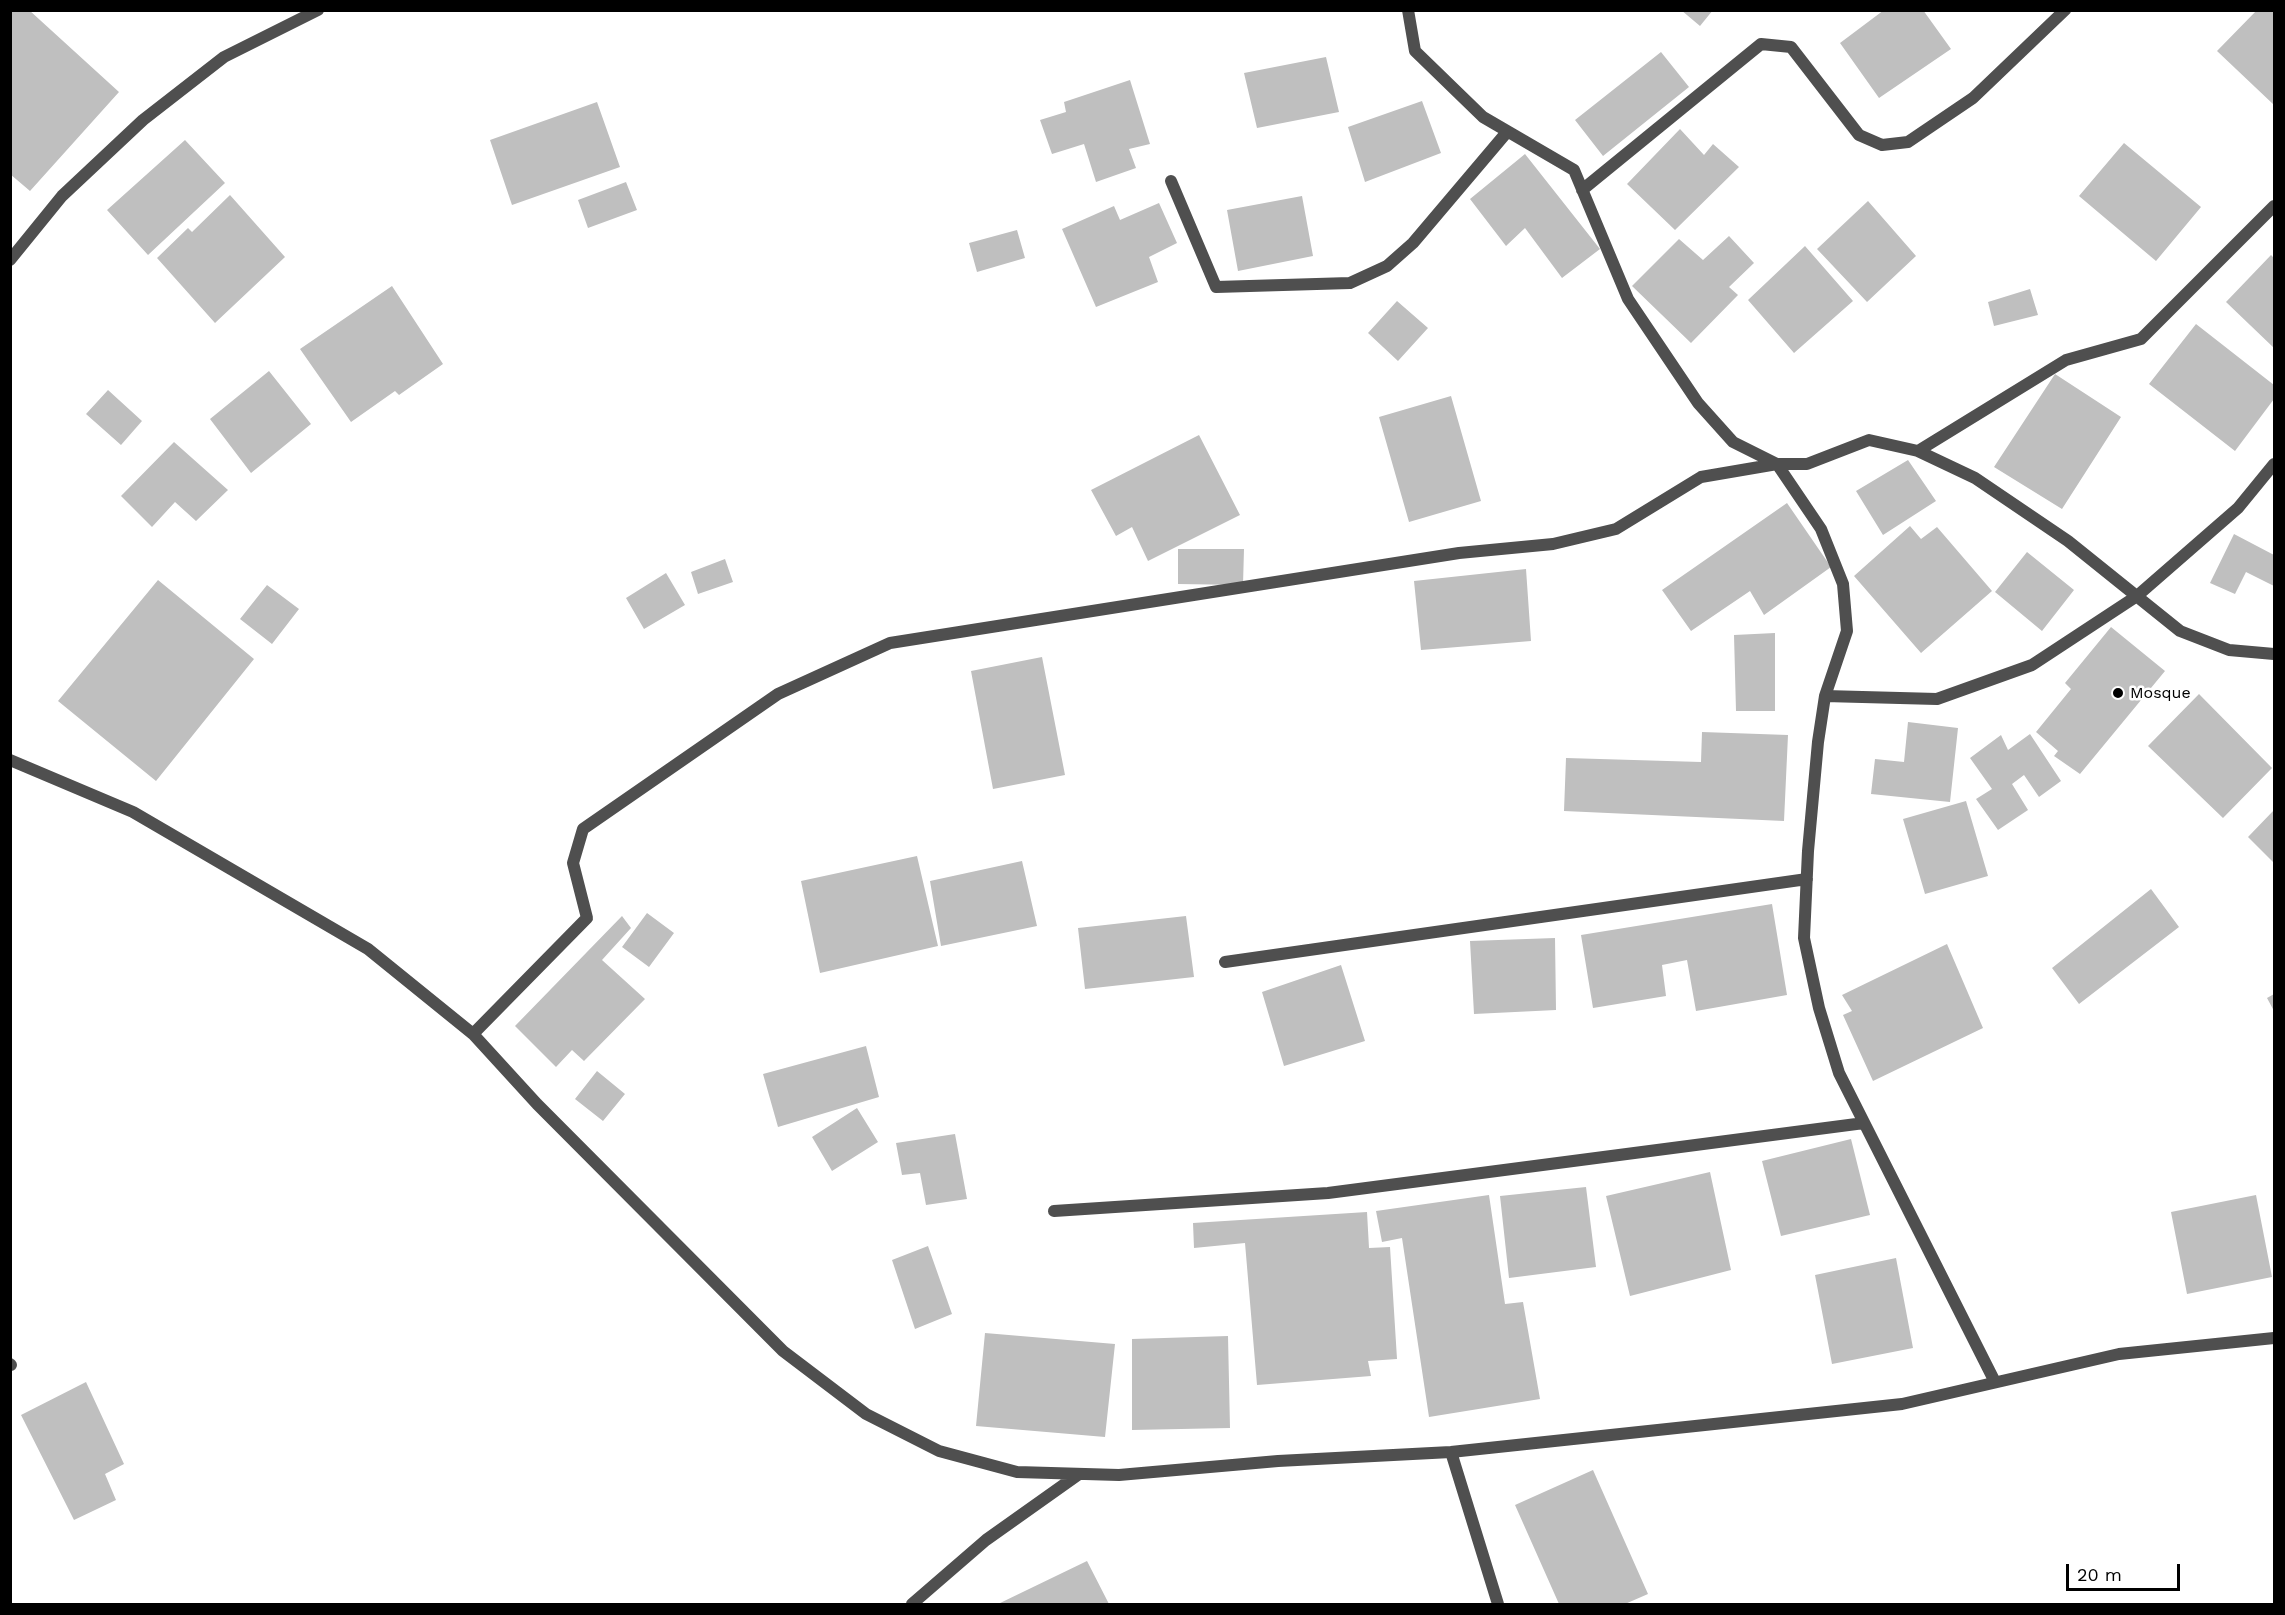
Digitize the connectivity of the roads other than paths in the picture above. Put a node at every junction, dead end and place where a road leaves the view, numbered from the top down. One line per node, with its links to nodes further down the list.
1 (318, 10): 8 (street)
2 (1408, 10): 4 (street)
3 (2065, 10): 6 (street)
4 (1507, 132): 5 (street); 6 (street)
5 (1171, 181)
6 (1582, 190): 10 (street)
7 (2274, 206): 9 (street)
8 (10, 260)
9 (1918, 451): 10 (street); 12 (street)
10 (1777, 464): 14 (street); 18 (street)
11 (2274, 464): 12 (street)
12 (2137, 596): 13 (street); 14 (street)
13 (2274, 654)
14 (1825, 696): 16 (street)
15 (10, 760): 18 (street)
16 (1807, 879): 17 (street); 19 (street)
17 (1225, 962)
18 (473, 1034): 24 (street)
19 (1864, 1123): 20 (street); 22 (street)
20 (1054, 1211)
21 (2274, 1338): 22 (street)
22 (1995, 1382): 23 (street)
23 (1451, 1452): 24 (street); 26 (street)
24 (1079, 1473): 25 (street)
25 (912, 1605)
26 (1498, 1605)

